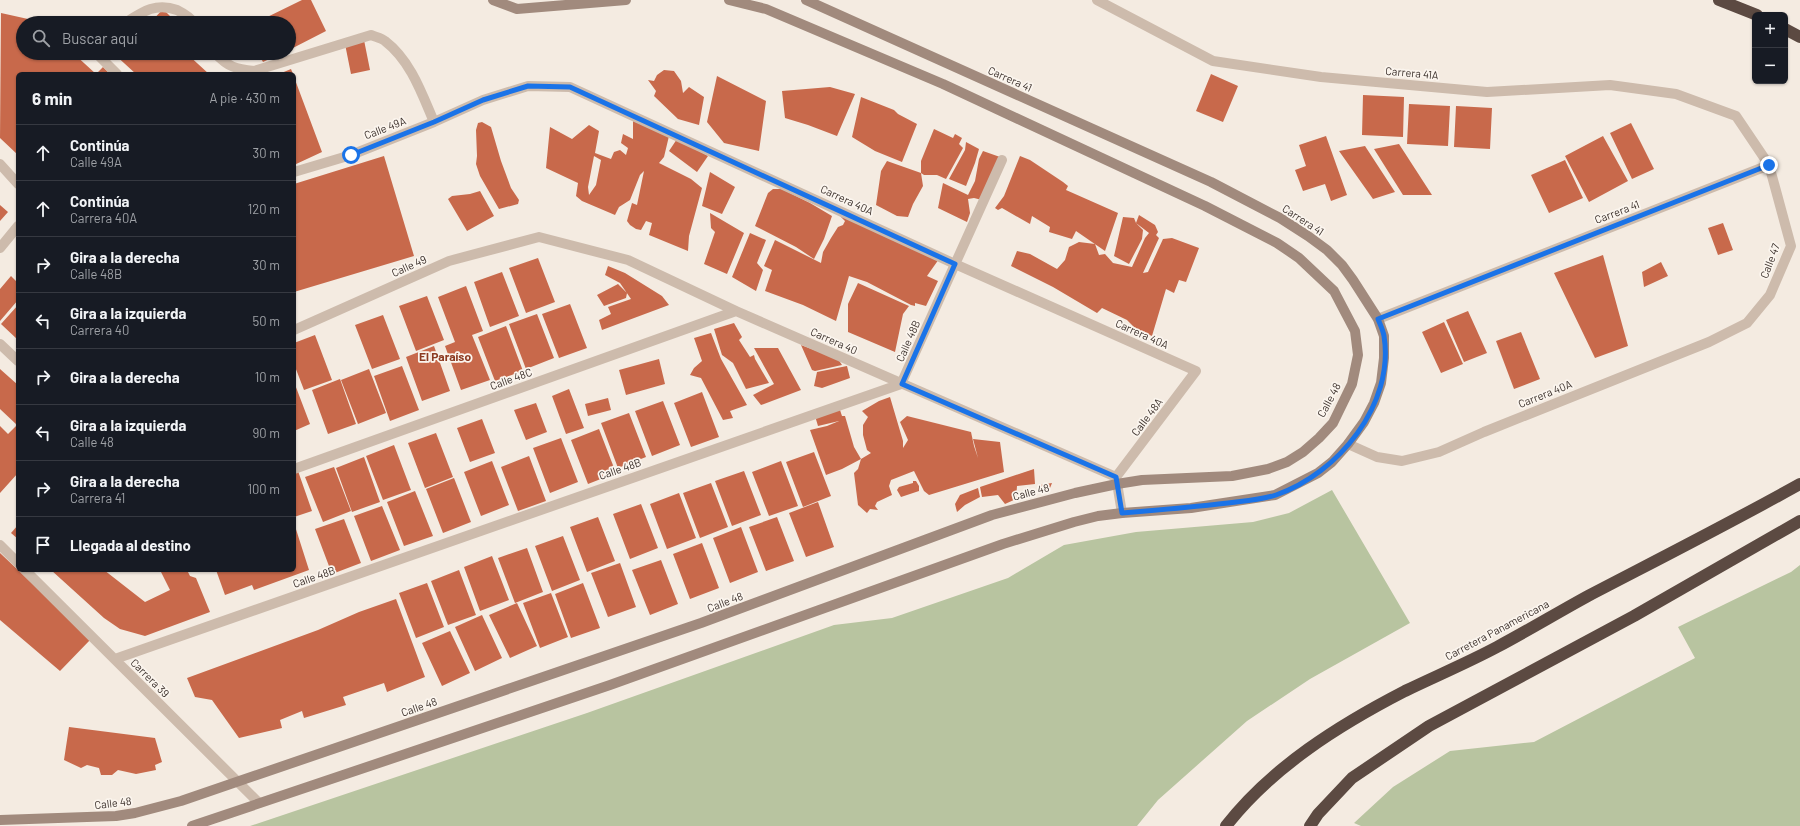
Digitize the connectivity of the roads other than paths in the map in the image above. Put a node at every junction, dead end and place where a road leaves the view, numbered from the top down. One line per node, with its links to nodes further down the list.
1 (493, 0): 2 (main road)
2 (626, 0)
3 (729, 0): 39 (main road, Calle 48)
4 (806, 0): 30 (main road, Carrera 41)
5 (1097, 0): 18 (street, Carrera 41A)
6 (1719, 0): 7 (highway)
7 (1752, 13)
8 (136, 16): 9 (street)
9 (185, 16)
10 (1788, 31): 11 (highway)
11 (1800, 37)
12 (296, 58): 19 (street)
13 (103, 60): 16 (street)
14 (221, 60): 15 (street)
15 (290, 60)
16 (115, 72)
17 (483, 100): 19 (street, Calle 49A); 28 (street, Carrera 40A)
18 (1736, 116): 22 (street, Calle 47)
19 (434, 122): 23 (street, Calle 49A)
20 (1002, 160): 28 (street, Calle 48B)
21 (0, 164): 24 (street)
22 (1769, 165): 30 (street, Carrera 41); 31 (street, Calle 47)
23 (296, 171)
24 (16, 182)
25 (16, 228): 27 (street)
26 (539, 237): 29 (street, Carrera 40); 32 (street, Calle 49)
27 (0, 248)
28 (955, 264): 35 (street, Carrera 40A); 36 (street, Calle 48B)
29 (736, 311): 36 (street, Carrera 40); 38 (street, Calle 48C)
30 (1378, 319): 37 (main road)
31 (1747, 323): 37 (street, Carrera 40A)
32 (296, 329)
33 (0, 344): 34 (street)
34 (16, 359)
35 (1196, 371): 39 (street, Calle 48A)
36 (902, 384): 39 (street, Carrera 40); 46 (street, Calle 48B)
37 (1348, 444): 41 (main road)
38 (296, 467)
39 (1116, 481): 41 (street); 47 (main road, Calle 48)
40 (1800, 484): 51 (highway, Carretera Panamericana)
41 (1122, 513): 48 (main road)
42 (1800, 521): 52 (highway)
43 (0, 545): 44 (street)
44 (16, 561)
45 (27, 572): 46 (street, Carrera 39)
46 (114, 659): 47 (street, Carrera 39)
47 (237, 782): 48 (street, Carrera 39); 49 (main road, Calle 48)
48 (259, 803): 50 (main road)
49 (0, 820)
50 (192, 826)
51 (1226, 826)
52 (1310, 826)

